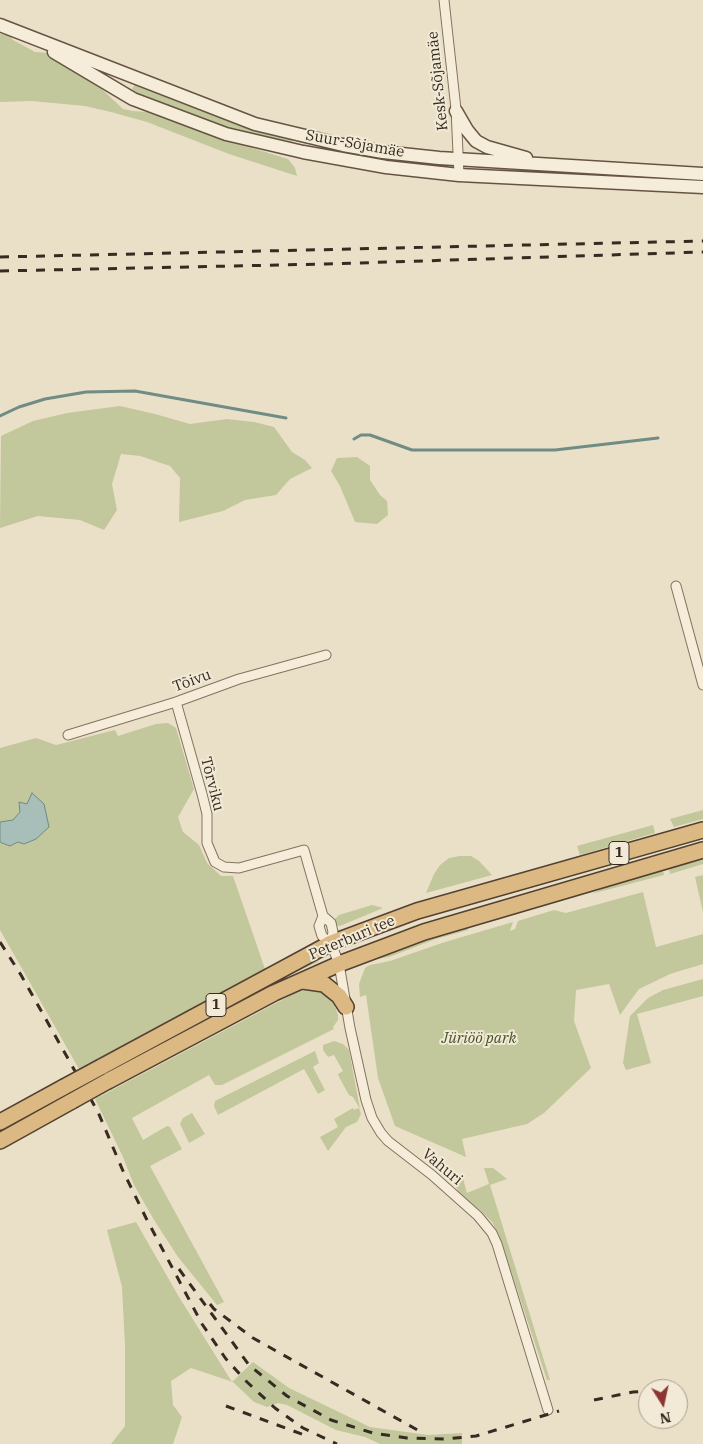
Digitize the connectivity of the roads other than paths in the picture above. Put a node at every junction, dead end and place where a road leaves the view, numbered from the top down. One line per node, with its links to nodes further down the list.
1 (444, 0): 6 (street, Kesk-Sõjamäe)
2 (0, 25): 3 (main road, Suur-Sõjamäe)
3 (26, 36): 4 (main road, Suur-Sõjamäe); 5 (main road, Suur-Sõjamäe)
4 (126, 73): 5 (main road); 7 (main road, Suur-Sõjamäe)
5 (119, 91): 10 (main road, Suur-Sõjamäe)
6 (456, 111): 7 (street, Kesk-Sõjamäe); 8 (main road)
7 (458, 159): 8 (main road, Suur-Sõjamäe); 10 (street, Kesk-Sõjamäe)
8 (540, 164): 9 (main road, Suur-Sõjamäe)
9 (703, 174)
10 (459, 175): 11 (main road, Suur-Sõjamäe)
11 (703, 187)
12 (676, 586): 14 (street)
13 (326, 656): 15 (street, Tõivu)
14 (703, 685)
15 (176, 702): 16 (street, Tõivu); 21 (street, Tõrviku)
16 (68, 735)
17 (703, 830): 22 (highway, Peterburi tee / 1)
18 (703, 850): 20 (highway, Peterburi tee / 1)
19 (703, 857): 20 (highway)
20 (663, 862): 23 (highway, Peterburi tee / 1)
21 (224, 867): 22 (street, Vahuri)
22 (331, 943): 23 (street, Vahuri); 26 (highway, Peterburi tee / 1, bridge)
23 (339, 964): 24 (highway, Peterburi tee / 1); 25 (street, Vahuri)
24 (301, 981): 25 (highway); 27 (highway, Peterburi tee / 1, bridge)
25 (346, 1007): 28 (street, Vahuri)
26 (0, 1122)
27 (0, 1141)
28 (548, 1410)

